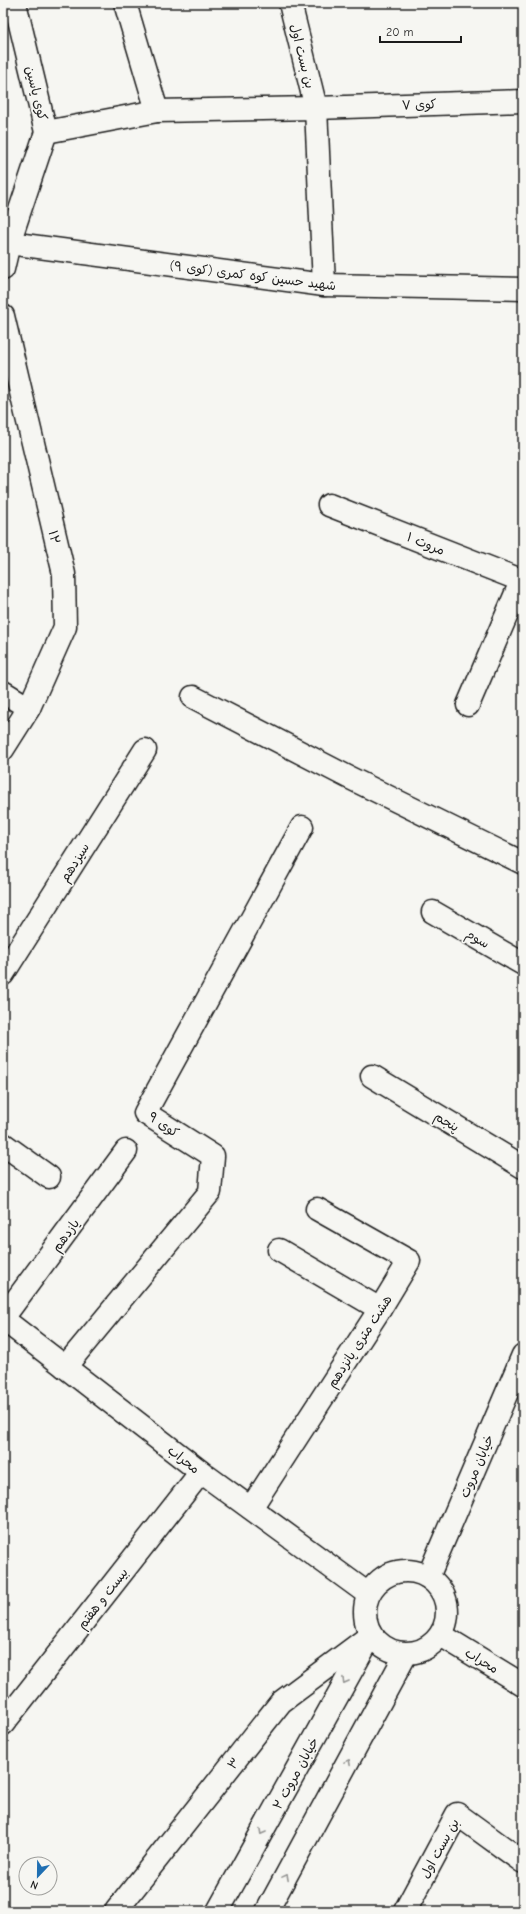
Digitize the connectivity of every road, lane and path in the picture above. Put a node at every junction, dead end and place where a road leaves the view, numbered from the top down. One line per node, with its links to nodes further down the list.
1 (15, 3): 7 (street, کوی یاسین)
2 (125, 3): 6 (street)
3 (290, 3): 5 (street, بن بست اول)
4 (523, 100): 5 (street, کوی ۷)
5 (316, 108): 6 (street, کوی ۷); 10 (street, بن بست اول)
6 (157, 111): 7 (street, کوی ۷)
7 (46, 132): 8 (street, کوی یاسین)
8 (6, 244): 9 (street); 10 (street, شهید حسین کوه کمری (کوی ۹))
9 (3, 269)
10 (324, 286): 11 (street, شهید حسین کوه کمری (کوی ۹))
11 (523, 289)
12 (3, 316): 18 (street, ۱۲)
13 (329, 505): 14 (street, مروت ۱)
14 (522, 580): 17 (street)
15 (3, 692): 18 (street)
16 (194, 697): 22 (street)
17 (468, 705)
18 (29, 708): 19 (street, ۱۲)
19 (3, 749)
20 (145, 750): 25 (street, سیزدهم)
21 (302, 827): 36 (street, کوی ۹)
22 (523, 863)
23 (433, 912): 24 (street, سوم)
24 (523, 964)
25 (3, 974)
26 (372, 1076): 29 (street, پنجم)
27 (3, 1144): 30 (street)
28 (126, 1151): 34 (street, یازدهم)
29 (523, 1167)
30 (49, 1177)
31 (317, 1209): 33 (street, هشت متری پانزدهم)
32 (279, 1250): 33 (street)
33 (380, 1308): 38 (street, هشت متری پانزدهم)
34 (3, 1318): 36 (street, محراب)
35 (523, 1355): 39 (street, خیابان مروت)
36 (65, 1367): 37 (street, محراب)
37 (201, 1472): 38 (street, محراب); 45 (street, بیست و هفتم)
38 (251, 1508): 40 (street, محراب)
39 (428, 1577): 40 (street); 42 (street)
40 (368, 1594): 41 (street)
41 (371, 1635): 43 (street); 48 (street, ۳); 49 (street, خیابان مروت ۲, one-way to 49)
42 (440, 1636): 43 (street); 44 (street, محراب)
43 (406, 1654): 47 (street, one-way to 43)
44 (523, 1685)
45 (3, 1724)
46 (523, 1862): 50 (street, بن بست اول)
47 (273, 1909)
48 (116, 1911)
49 (218, 1911)
50 (405, 1911)

